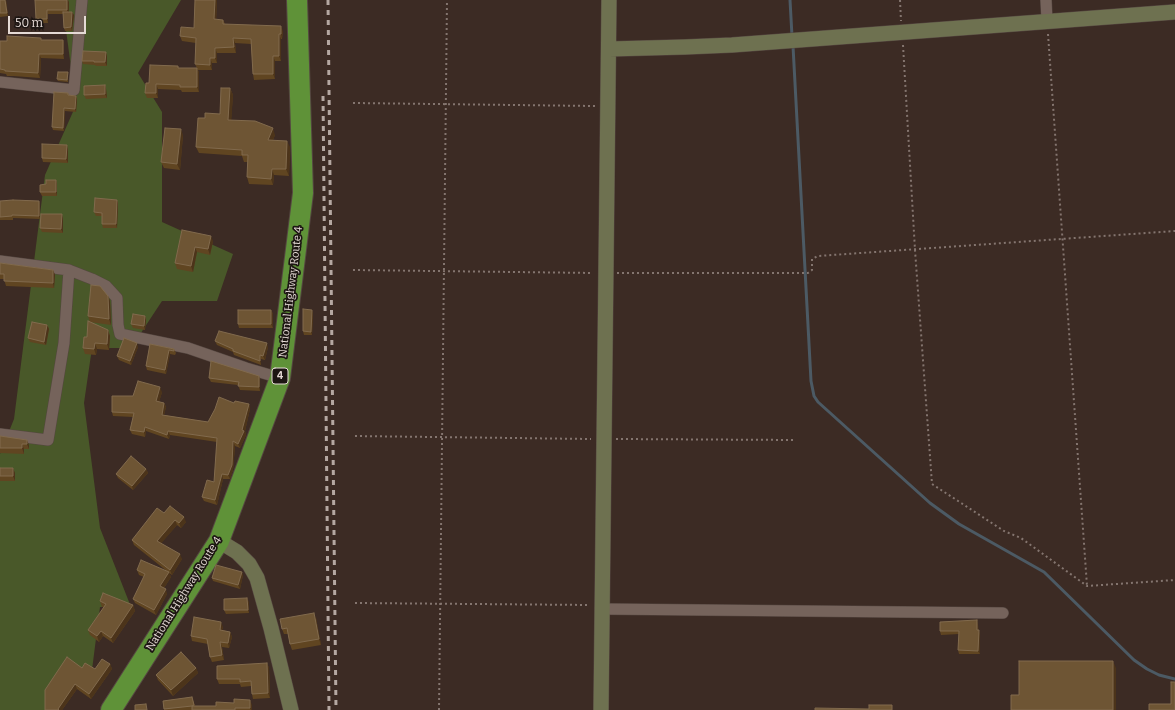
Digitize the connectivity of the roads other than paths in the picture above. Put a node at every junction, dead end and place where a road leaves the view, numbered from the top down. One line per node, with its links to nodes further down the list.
1 (82, 0): 8 (street)
2 (297, 0): 11 (highway, National Highway Route 4 / 4)
3 (609, 0): 7 (street)
4 (1046, 0): 6 (street)
5 (1175, 12): 6 (street)
6 (1047, 21): 7 (street)
7 (609, 49): 14 (street)
8 (0, 82)
9 (0, 261): 10 (street)
10 (69, 270): 11 (street); 12 (street)
11 (280, 378): 13 (highway, National Highway Route 4 / 4)
12 (0, 434)
13 (219, 541): 16 (highway, National Highway Route 4 / 4); 17 (street)
14 (602, 607): 15 (street); 18 (street)
15 (1003, 613)
16 (111, 710)
17 (291, 710)
18 (602, 710)

